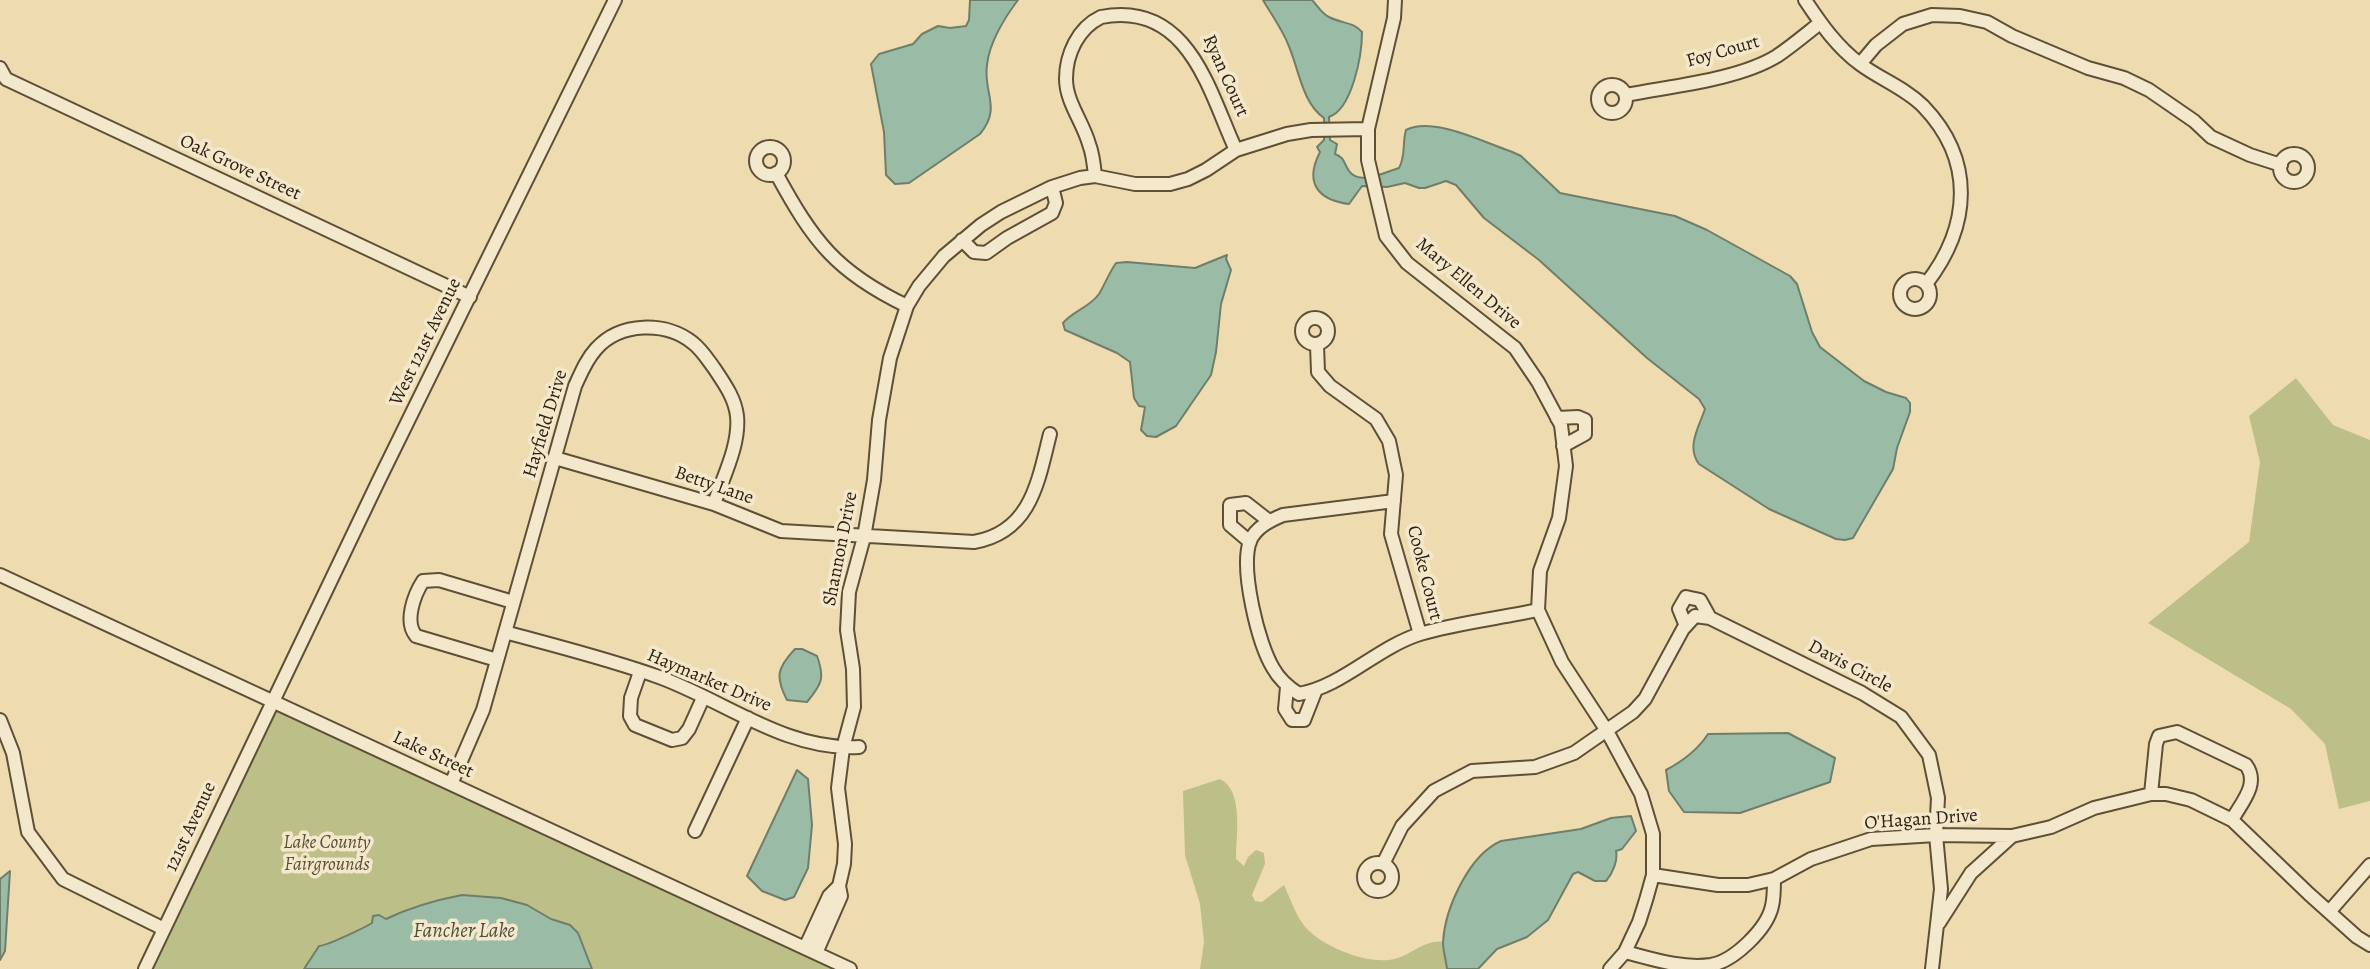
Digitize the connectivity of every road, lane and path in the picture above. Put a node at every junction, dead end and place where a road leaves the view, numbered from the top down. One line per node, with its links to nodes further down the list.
1 (615, 0): 16 (street, West 121st Avenue)
2 (1395, 0): 8 (street, Mary Ellen Drive)
3 (1805, 0): 4 (street)
4 (1820, 23): 5 (street); 7 (street, Foy Court)
5 (1860, 64): 10 (street); 15 (street)
6 (0, 68): 16 (street, Oak Grove Street)
7 (1626, 96)
8 (1368, 129): 9 (street, Shannon Drive); 19 (street, Mary Ellen Drive)
9 (1236, 150): 12 (street, Shannon Drive); 12 (street, Ryan Court)
10 (2281, 165)
11 (776, 173): 17 (street)
12 (1095, 176): 13 (street, Shannon Drive)
13 (1052, 187): 14 (street, Shannon Drive); 14 (street)
14 (962, 240): 17 (street, Shannon Drive)
15 (1926, 284)
16 (470, 297): 40 (street, West 121st Avenue)
17 (907, 306): 26 (street, Shannon Drive)
18 (1317, 345): 23 (street, Cooke Court)
19 (1557, 418): 21 (street, Mary Ellen Drive); 21 (street)
20 (1050, 434): 26 (street, Betty Lane)
21 (1563, 446): 30 (street, Mary Ellen Drive)
22 (555, 458): 24 (street, Betty Lane); 24 (street, Hayfield Drive); 29 (street, Hayfield Drive)
23 (1394, 501): 25 (street); 34 (street, Cooke Court)
24 (714, 504): 26 (street, Betty Lane)
25 (1269, 521): 27 (street); 27 (street)
26 (863, 537): 45 (street, Shannon Drive)
27 (1250, 541): 37 (street)
28 (0, 575): 40 (street, Lake Street)
29 (513, 602): 33 (street, Hayfield Drive); 35 (street)
30 (1538, 610): 34 (street); 43 (street, Mary Ellen Drive)
31 (1710, 618): 32 (street, Davis Circle); 32 (street); 50 (street, Davis Circle)
32 (1690, 621): 43 (street)
33 (505, 632): 35 (street, Hayfield Drive); 36 (street, Haymarket Drive)
34 (1420, 634): 38 (street)
35 (497, 660): 46 (street, Hayfield Drive)
36 (640, 672): 39 (street, Haymarket Drive); 39 (street)
37 (1287, 687): 38 (street); 38 (street)
38 (1315, 692)
39 (703, 698): 41 (street, Haymarket Drive)
40 (272, 702): 46 (street, Lake Street); 58 (street, 121st Avenue)
41 (748, 718): 45 (street, Haymarket Drive); 49 (street)
42 (0, 720): 58 (street)
43 (1607, 731): 52 (street); 54 (street, Mary Ellen Drive)
44 (859, 747): 45 (street, Haymarket Drive)
45 (843, 748): 60 (street, Shannon Drive)
46 (450, 784): 60 (street, Lake Street)
47 (2151, 794): 48 (street, O'Hagan Drive); 48 (street); 51 (street, O'Hagan Drive)
48 (2232, 820): 56 (street, O'Hagan Drive)
49 (695, 831)
50 (1936, 835): 51 (street, O'Hagan Drive); 55 (street, O'Hagan Drive); 57 (street, Davis Circle)
51 (2012, 836): 57 (street, Davis Circle)
52 (1383, 864)
53 (2370, 865): 56 (street)
54 (1653, 875): 55 (street, O'Hagan Drive); 61 (street, Mary Ellen Drive)
55 (1774, 879): 61 (street)
56 (2329, 912): 59 (street, O'Hagan Drive)
57 (1937, 926): 65 (street, Davis Circle)
58 (164, 929): 62 (street, 121st Avenue)
59 (2370, 944)
60 (811, 950): 63 (street, Lake Street)
61 (1625, 951): 64 (street, Mary Ellen Drive)
62 (145, 969)
63 (850, 969)
64 (1610, 969)
65 (1932, 969)

